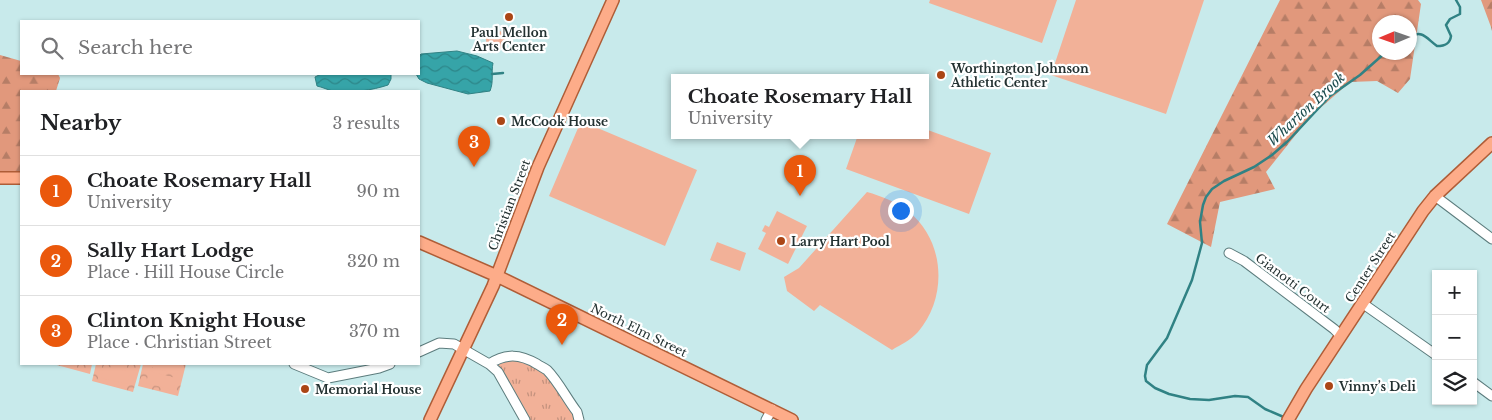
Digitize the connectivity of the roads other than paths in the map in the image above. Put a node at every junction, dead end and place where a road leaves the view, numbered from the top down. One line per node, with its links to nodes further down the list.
1 (614, 0): 9 (main road, Christian Street)
2 (1492, 143): 5 (main road, Center Street)
3 (0, 178): 4 (main road)
4 (20, 178)
5 (1435, 196): 6 (street); 10 (main road, Center Street)
6 (1492, 239)
7 (420, 242): 9 (main road, North Elm Street)
8 (1228, 252): 11 (street, Gianotti Court)
9 (497, 276): 12 (main road, Christian Street); 20 (main road, North Elm Street)
10 (1362, 303): 11 (main road, Center Street); 14 (street)
11 (1341, 336): 21 (main road, Center Street)
12 (464, 348): 13 (street); 15 (street); 22 (main road, Christian Street)
13 (420, 352)
14 (1432, 352)
15 (490, 364): 23 (street); 24 (street)
16 (296, 365): 17 (street)
17 (387, 365)
18 (1477, 385): 19 (street)
19 (1492, 396)
20 (769, 415): 25 (main road, North Elm Street)
21 (1291, 415)
22 (430, 420)
23 (525, 420)
24 (578, 420)
25 (792, 420)

